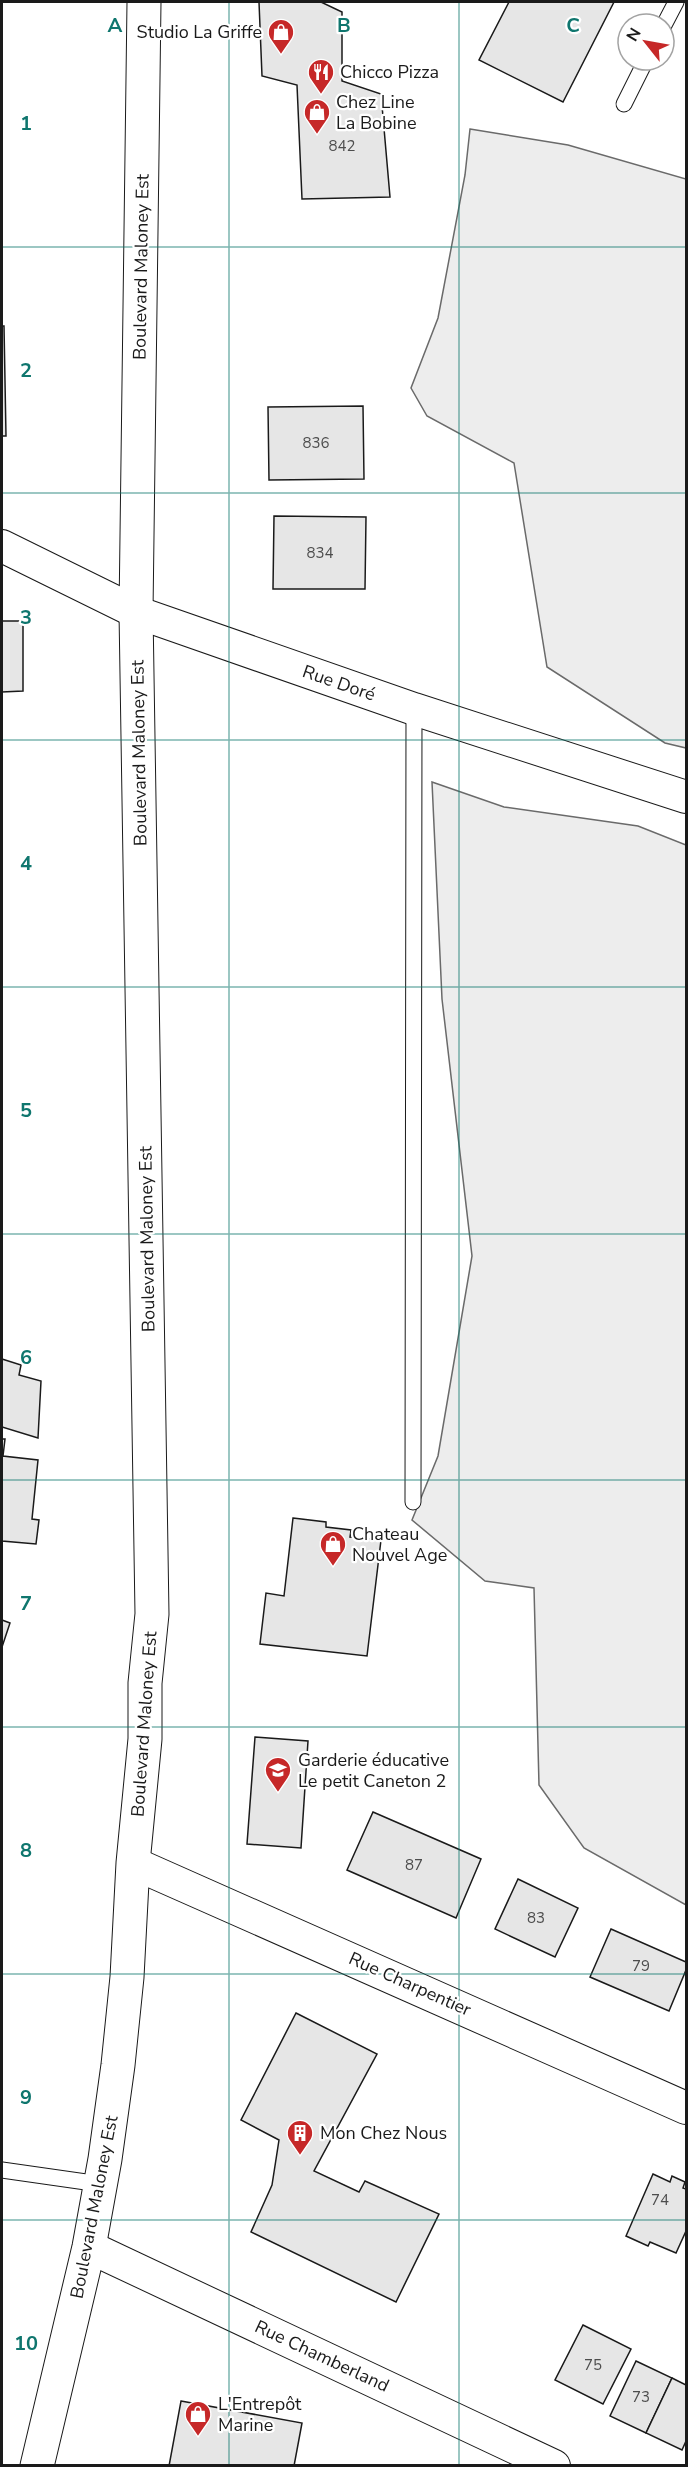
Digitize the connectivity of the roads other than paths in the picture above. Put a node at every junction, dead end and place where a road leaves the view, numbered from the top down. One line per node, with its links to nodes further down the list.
1 (144, 2): 5 (main road, Boulevard Maloney Est)
2 (640, 72): 3 (lane)
3 (624, 104)
4 (2, 546): 5 (street, Rue Doré)
5 (136, 612): 6 (street, Rue Doré); 9 (main road, Boulevard Maloney Est)
6 (414, 709): 7 (street, Rue Doré); 8 (lane)
7 (687, 797)
8 (414, 1502)
9 (133, 1863): 10 (street, Rue Charpentier); 12 (main road, Boulevard Maloney Est)
10 (687, 2108)
11 (2, 2170): 12 (lane)
12 (100, 2184): 13 (main road, Boulevard Maloney Est)
13 (89, 2247): 14 (main road, Boulevard Maloney Est); 15 (street, Rue Chamberland)
14 (37, 2466)
15 (554, 2466)

